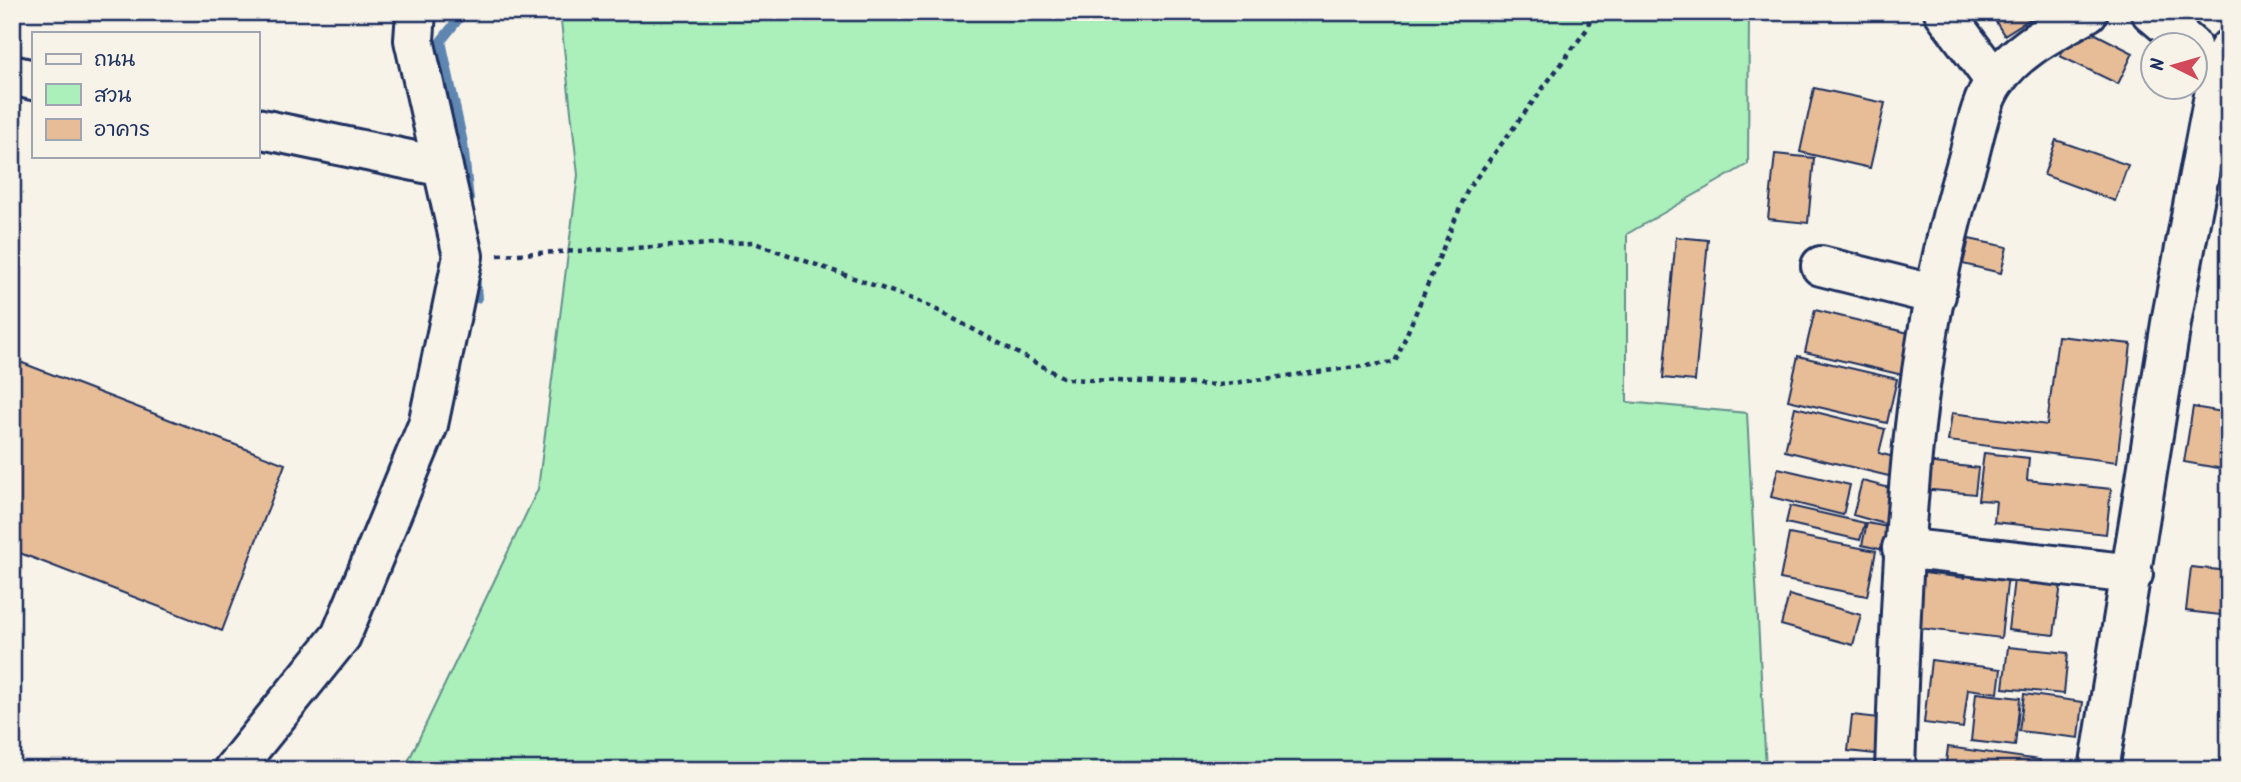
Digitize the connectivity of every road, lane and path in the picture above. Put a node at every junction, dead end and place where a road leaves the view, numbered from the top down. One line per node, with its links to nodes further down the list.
1 (416, 12): 12 (street)
2 (1592, 12): 13 (path)
3 (1944, 12): 9 (street)
4 (2088, 12): 9 (street)
5 (2151, 12): 6 (street)
6 (2179, 32)
7 (12, 75): 8 (street)
8 (32, 79)
9 (1995, 81): 15 (street)
10 (2201, 102): 17 (street)
11 (259, 128): 12 (street)
12 (443, 167): 18 (street)
13 (524, 253)
14 (1821, 266): 15 (street)
15 (1936, 295): 16 (street)
16 (1902, 548): 17 (street); 19 (street)
17 (2133, 574): 20 (street)
18 (233, 770)
19 (1895, 770)
20 (2099, 770)

